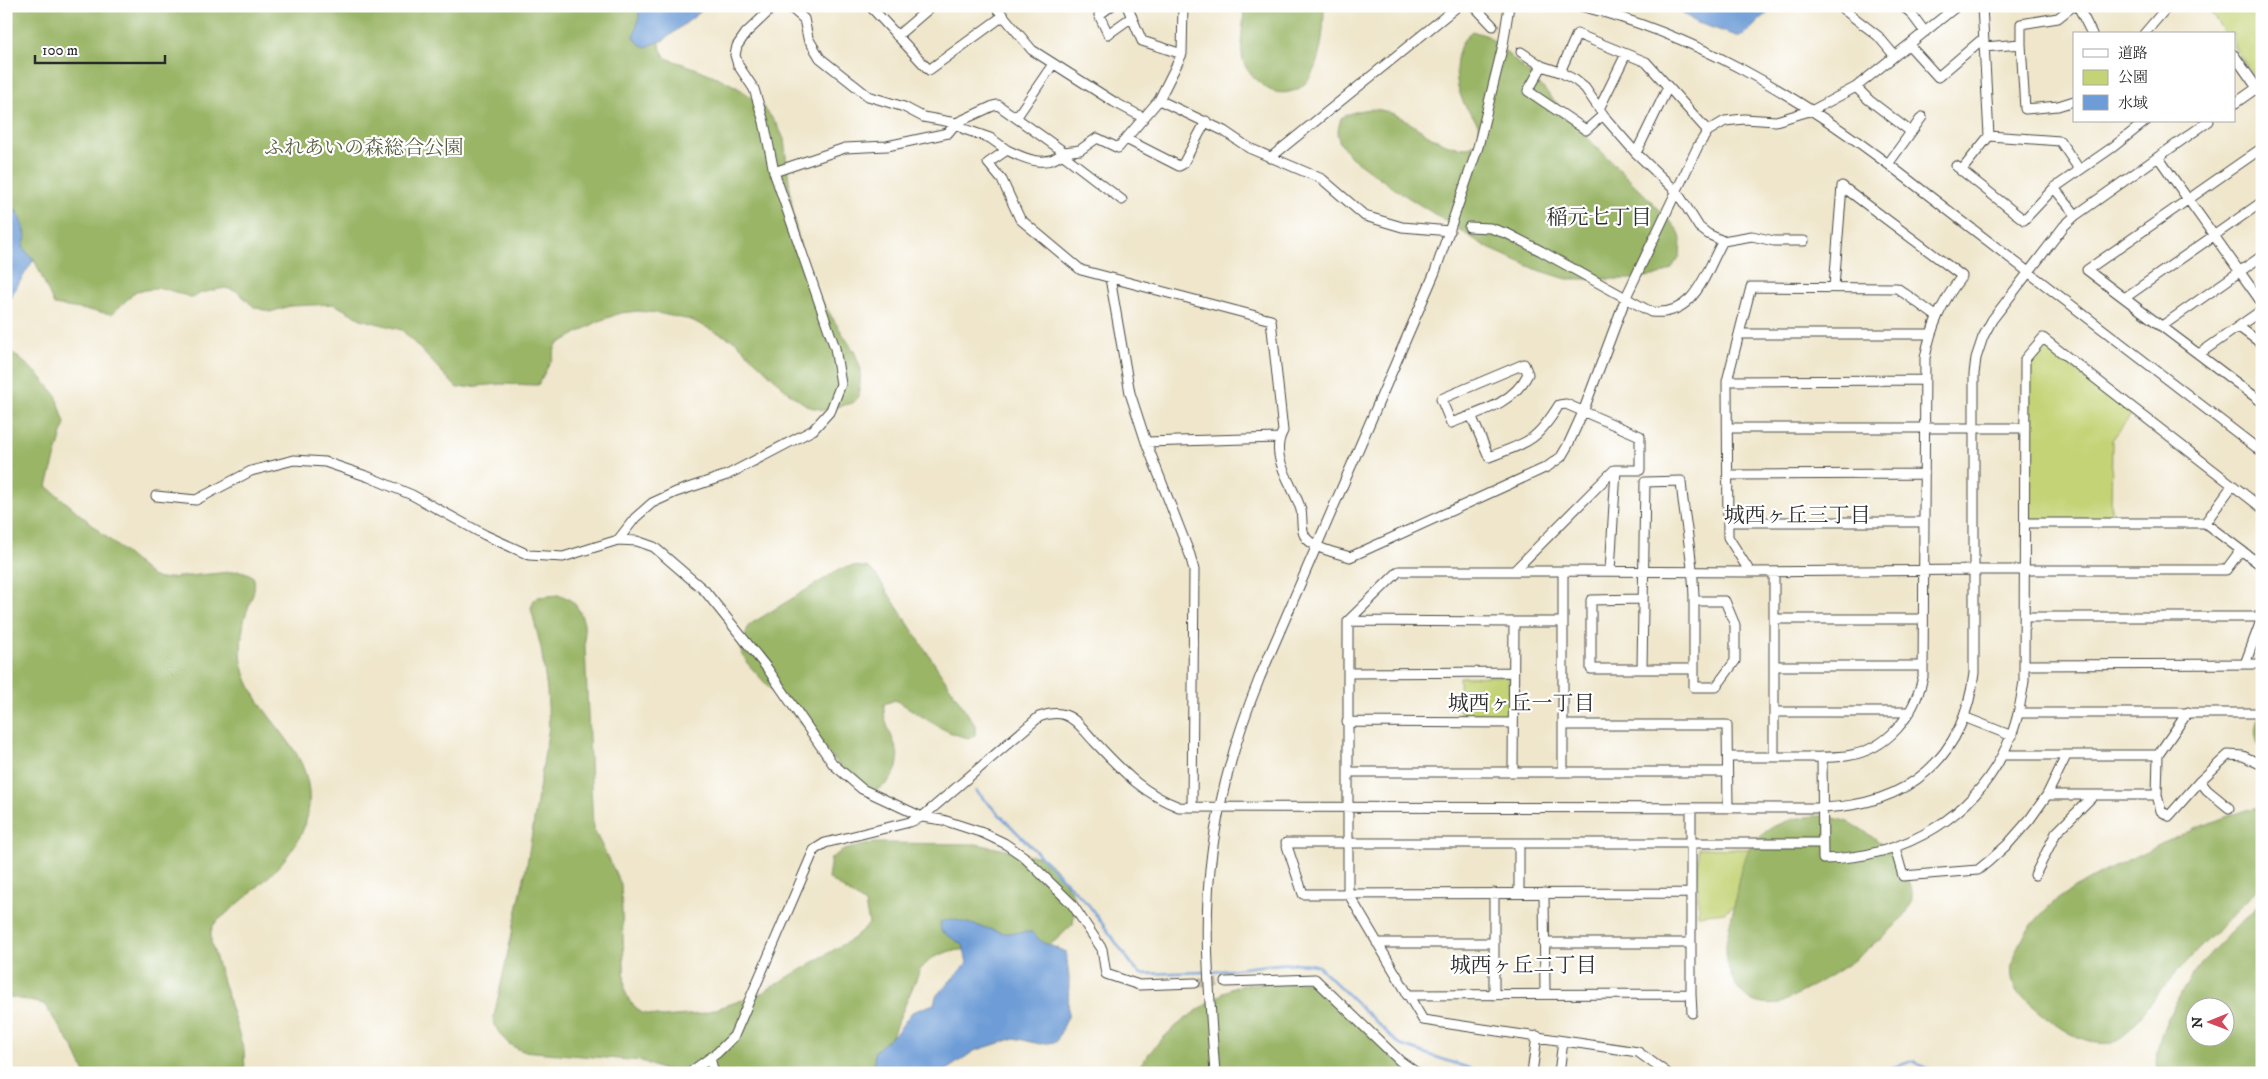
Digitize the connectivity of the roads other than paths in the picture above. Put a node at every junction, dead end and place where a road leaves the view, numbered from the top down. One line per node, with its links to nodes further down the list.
1 (771, 6): 65 (street)
2 (790, 6): 52 (street)
3 (870, 6): 26 (street)
4 (932, 6): 26 (street)
5 (996, 6): 20 (street)
6 (1111, 6): 21 (street)
7 (1127, 6): 21 (street)
8 (1183, 6): 31 (street)
9 (1458, 6): 62 (street)
10 (1474, 6): 22 (street)
11 (1509, 6): 73 (street)
12 (1580, 6): 44 (street)
13 (1839, 6): 33 (street)
14 (1902, 6): 23 (street)
15 (1982, 6): 27 (street)
16 (2073, 6): 28 (street)
17 (2078, 6): 24 (street)
18 (2168, 6): 25 (street)
19 (1956, 7): 23 (street)
20 (1003, 16): 26 (street); 35 (street)
21 (1132, 17): 31 (street)
22 (1493, 26)
23 (1925, 32): 29 (street)
24 (2091, 32)
25 (2146, 32)
26 (897, 36)
27 (1984, 44): 28 (street); 29 (street); 55 (street)
28 (2021, 44): 42 (street)
29 (1909, 45): 33 (street)
30 (1521, 52): 36 (street)
31 (1182, 54): 41 (street)
32 (1626, 54): 37 (street); 38 (street); 45 (street)
33 (1894, 55): 39 (street)
34 (2236, 58): 40 (street)
35 (1053, 64): 47 (street); 48 (street)
36 (1542, 66): 37 (street); 45 (street)
37 (1560, 72): 45 (street)
38 (1668, 87): 53 (street); 60 (street)
39 (1856, 87): 44 (street); 54 (street)
40 (2260, 89): 43 (street)
41 (1159, 100): 48 (street); 49 (street)
42 (2073, 101)
43 (2236, 103)
44 (1813, 110): 53 (street); 63 (street)
45 (1601, 112): 60 (street)
46 (1922, 117): 54 (street)
47 (1016, 118): 52 (street); 59 (street)
48 (1144, 118): 56 (street)
49 (1206, 121): 56 (street); 62 (street)
50 (2145, 122): 64 (street)
51 (2208, 122): 61 (street)
52 (956, 124): 58 (street); 65 (street)
53 (1708, 131): 67 (street)
54 (1911, 132): 63 (street)
55 (1989, 136): 64 (street); 66 (street)
56 (1126, 139): 59 (street)
57 (2262, 148): 68 (street)
58 (1007, 150): 59 (street); 80 (street)
59 (1063, 153): 69 (street)
60 (1636, 153): 67 (street)
61 (2158, 157): 68 (street); 71 (street)
62 (1270, 158): 73 (street)
63 (1888, 164): 78 (street)
64 (2079, 169): 66 (street)
65 (774, 172): 115 (street)
66 (2054, 188): 71 (street)
67 (1677, 192): 76 (street); 82 (street)
68 (2188, 199): 74 (street); 83 (street)
69 (1122, 200)
70 (2262, 202): 74 (street)
71 (2076, 215): 78 (street)
72 (1469, 227): 82 (street)
73 (1450, 231): 116 (street)
74 (2213, 235): 79 (street); 83 (street)
75 (1804, 240): 76 (street)
76 (1723, 241): 82 (street)
77 (2262, 256): 79 (street)
78 (2028, 272): 100 (street); 104 (street)
79 (2239, 272): 84 (street); 87 (street)
80 (1110, 278): 102 (street); 103 (street)
81 (1834, 287): 86 (street); 86 (street); 89 (street)
82 (1626, 297): 96 (street)
83 (2126, 298): 87 (street)
84 (2262, 304)
85 (2262, 310): 88 (street)
86 (1936, 316): 90 (street)
87 (2162, 326): 92 (street)
88 (2239, 327): 91 (street); 92 (street)
89 (1740, 334): 90 (street); 94 (street)
90 (1930, 334): 93 (street)
91 (2262, 344)
92 (2199, 354): 95 (street)
93 (1923, 380): 94 (street); 99 (street)
94 (1727, 381): 98 (street)
95 (2262, 402)
96 (1583, 412): 97 (street); 105 (street); 116 (street)
97 (1471, 415): 97 (street)
98 (1728, 428): 99 (street); 107 (street)
99 (1923, 428): 100 (street); 106 (street)
100 (1974, 428): 101 (street); 120 (street)
101 (2025, 428): 108 (street); 113 (street)
102 (1279, 438): 103 (street); 116 (street)
103 (1146, 442): 172 (street)
104 (2262, 452)
105 (1616, 470): 122 (street); 124 (street)
106 (1923, 474): 107 (street); 112 (street)
107 (1728, 475): 111 (street)
108 (2232, 486): 110 (street); 114 (street)
109 (156, 496): 115 (street)
110 (2262, 508)
111 (1728, 522): 112 (street); 127 (street)
112 (1923, 522): 119 (street)
113 (2025, 523): 114 (street); 121 (street)
114 (2205, 523): 117 (street)
115 (618, 540): 179 (street)
116 (1316, 545): 173 (street)
117 (2240, 552): 118 (street); 121 (street)
118 (2262, 566)
119 (1923, 570): 120 (street); 128 (street); 134 (street)
120 (1974, 570): 121 (street); 152 (street)
121 (2024, 570): 131 (street)
122 (1514, 571): 123 (street); 135 (street)
123 (1563, 571): 124 (street); 137 (street)
124 (1610, 571): 125 (street)
125 (1642, 571): 126 (street); 126 (street); 129 (street)
126 (1694, 572): 127 (street); 130 (street)
127 (1750, 572): 128 (street)
128 (1774, 572): 133 (street)
129 (1642, 599): 143 (street); 143 (street)
130 (1694, 601): 144 (street); 144 (street)
131 (2025, 617): 132 (street); 140 (street)
132 (2262, 618): 138 (street)
133 (1774, 619): 134 (street); 141 (street)
134 (1923, 619): 142 (street)
135 (1348, 621): 136 (street); 146 (street)
136 (1514, 622): 137 (street); 145 (street)
137 (1563, 622): 155 (street)
138 (2246, 664): 139 (street); 140 (street)
139 (2262, 664)
140 (2025, 665): 150 (street)
141 (1774, 666): 142 (street); 147 (street)
142 (1923, 666): 148 (street)
143 (1642, 669): 144 (street)
144 (1694, 669)
145 (1513, 672): 146 (street); 154 (street)
146 (1348, 673): 153 (street)
147 (1774, 712): 148 (street); 161 (street)
148 (1910, 712): 162 (street)
149 (2188, 712): 150 (street); 151 (street); 158 (street)
150 (2019, 713): 156 (street)
151 (2262, 713)
152 (1964, 717): 156 (street); 177 (street)
153 (1348, 722): 154 (street); 164 (street)
154 (1513, 723): 165 (street)
155 (1564, 725): 160 (street); 166 (street)
156 (2012, 736): 157 (street)
157 (2003, 755): 159 (street); 184 (street)
158 (2158, 755): 159 (street); 171 (street)
159 (2066, 756): 169 (street)
160 (1728, 757): 161 (street); 167 (street)
161 (1774, 757): 162 (street)
162 (1822, 757): 177 (street)
163 (2262, 765): 168 (street)
164 (1348, 772): 165 (street); 174 (street)
165 (1513, 772): 166 (street)
166 (1563, 772): 167 (street)
167 (1727, 772): 176 (street)
168 (2200, 781): 171 (street); 178 (street)
169 (2047, 795): 170 (street); 184 (street)
170 (2093, 796): 171 (street); 185 (street)
171 (2157, 796)
172 (1192, 808): 173 (street); 179 (street)
173 (1219, 808): 174 (street); 207 (street)
174 (1347, 808): 175 (street); 180 (street)
175 (1691, 808): 176 (street); 182 (street)
176 (1728, 808): 177 (street)
177 (1822, 808): 183 (street)
178 (2229, 808)
179 (922, 816): 196 (street); 204 (street)
180 (1348, 843): 181 (street); 186 (street); 186 (street)
181 (1520, 843): 182 (street); 188 (street)
182 (1690, 843): 183 (street); 190 (street)
183 (1822, 843): 184 (street)
184 (1895, 848)
185 (2035, 875)
186 (1348, 893): 187 (street); 191 (street)
187 (1494, 893): 188 (street); 192 (street)
188 (1519, 893): 189 (street)
189 (1544, 893): 190 (street); 193 (street)
190 (1690, 893): 194 (street)
191 (1377, 943): 192 (street); 199 (street)
192 (1494, 943): 200 (street)
193 (1544, 943): 194 (street); 197 (street)
194 (1691, 943): 198 (street)
195 (1226, 982): 208 (street)
196 (1195, 984)
197 (1544, 994): 198 (street); 200 (street)
198 (1691, 994): 201 (street)
199 (1407, 995): 200 (street); 202 (street)
200 (1494, 995)
201 (1692, 1013)
202 (1537, 1036): 203 (street); 209 (street)
203 (1563, 1041): 210 (street); 211 (street)
204 (710, 1058): 205 (street); 206 (street)
205 (689, 1073)
206 (714, 1073)
207 (1215, 1073)
208 (1417, 1073)
209 (1532, 1073)
210 (1558, 1073)
211 (1667, 1073)

